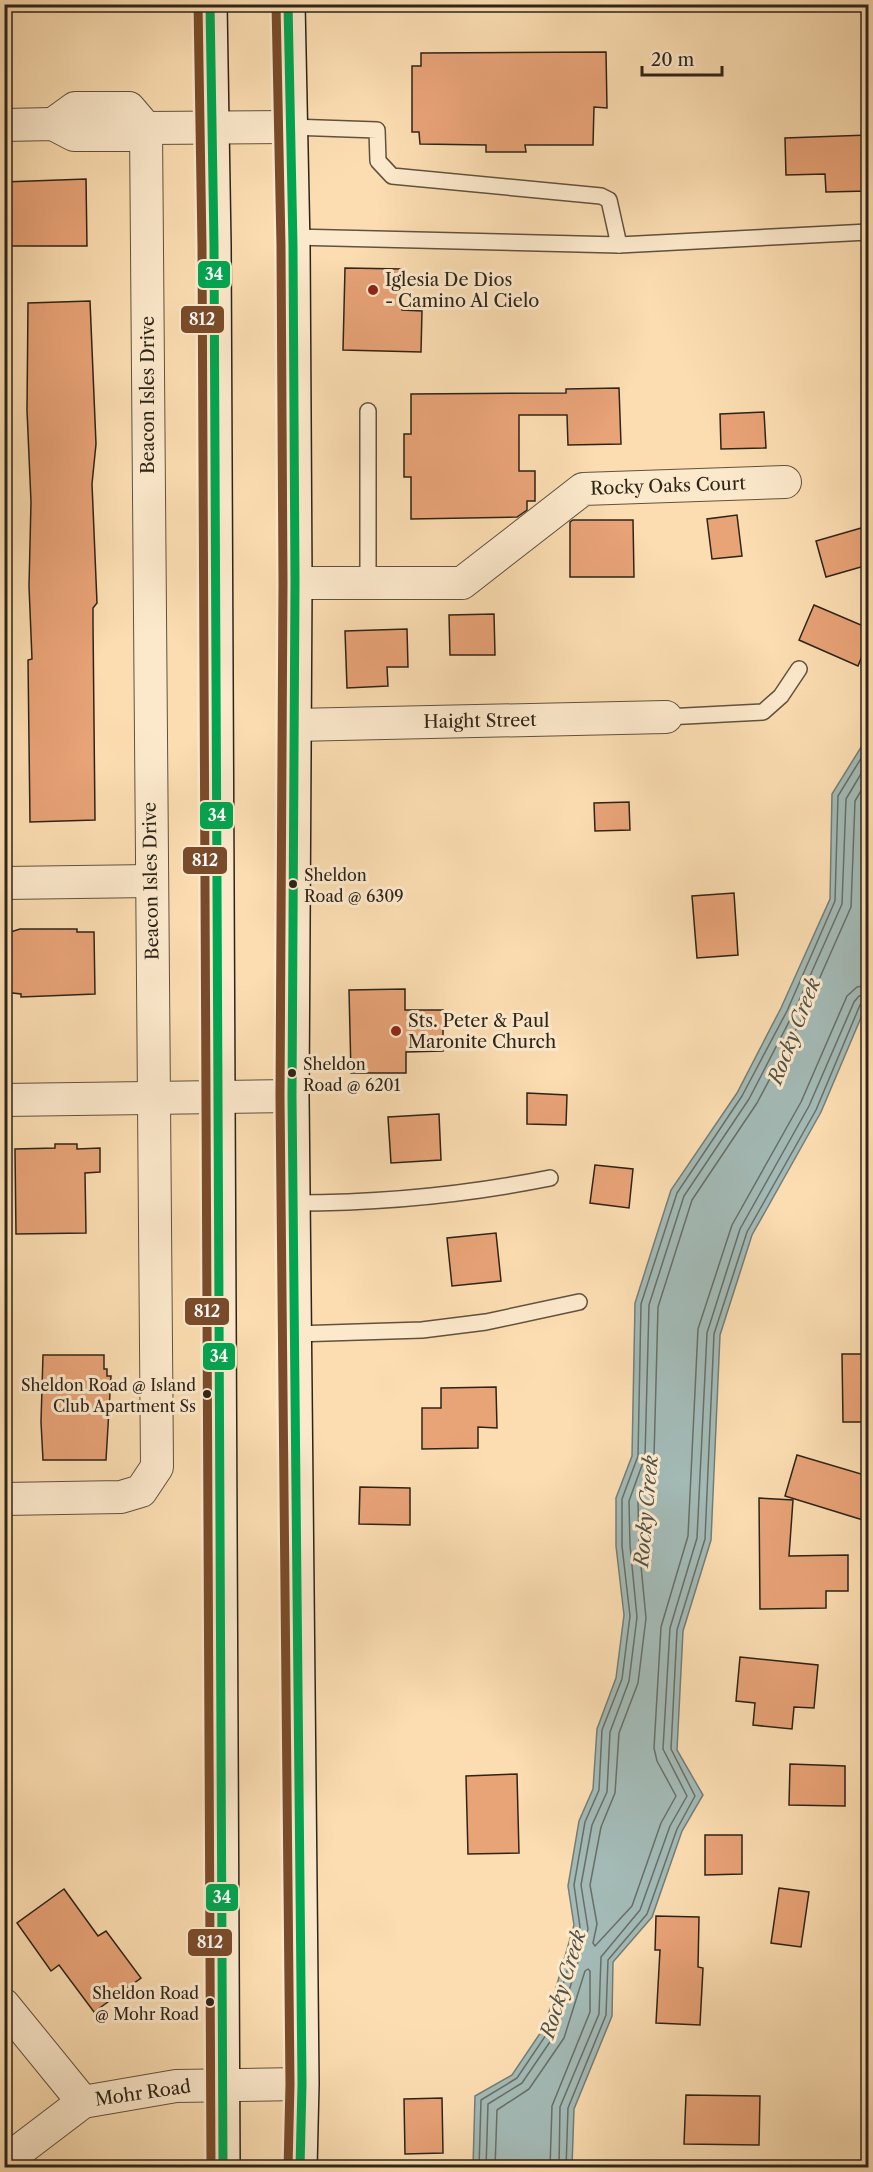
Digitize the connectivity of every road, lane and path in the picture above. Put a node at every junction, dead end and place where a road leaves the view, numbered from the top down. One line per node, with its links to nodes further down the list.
1 (210, 4): 6 (main road)
2 (288, 4): 4 (main road)
3 (4, 125): 5 (street)
4 (291, 127): 6 (street); 8 (main road); 9 (lane)
5 (146, 128): 6 (street); 17 (street, Beacon Isles Drive)
6 (213, 128): 20 (main road)
7 (868, 232): 9 (lane)
8 (293, 237): 9 (lane); 12 (main road)
9 (619, 245)
10 (368, 411): 13 (lane)
11 (785, 482): 13 (street, Rocky Oaks Court)
12 (295, 583): 13 (street, Rocky Oaks Court); 16 (main road)
13 (368, 583)
14 (799, 669): 15 (lane)
15 (666, 717): 16 (street, Haight Street)
16 (294, 725): 19 (main road)
17 (151, 881): 18 (street); 21 (street, Beacon Isles Drive)
18 (4, 883)
19 (292, 1096): 20 (street); 24 (main road)
20 (217, 1097): 21 (street); 30 (main road)
21 (153, 1098): 22 (street); 27 (street, Beacon Isles Drive)
22 (4, 1101)
23 (550, 1178): 24 (lane)
24 (293, 1203): 26 (main road)
25 (579, 1302): 26 (lane)
26 (295, 1334): 29 (main road)
27 (4, 1498)
28 (4, 2005): 31 (street)
29 (302, 2084): 30 (street, Mohr Road); 34 (main road)
30 (223, 2085): 31 (street, Mohr Road); 33 (main road)
31 (82, 2102): 32 (street, Mohr Road)
32 (4, 2162)
33 (223, 2168)
34 (300, 2168)

